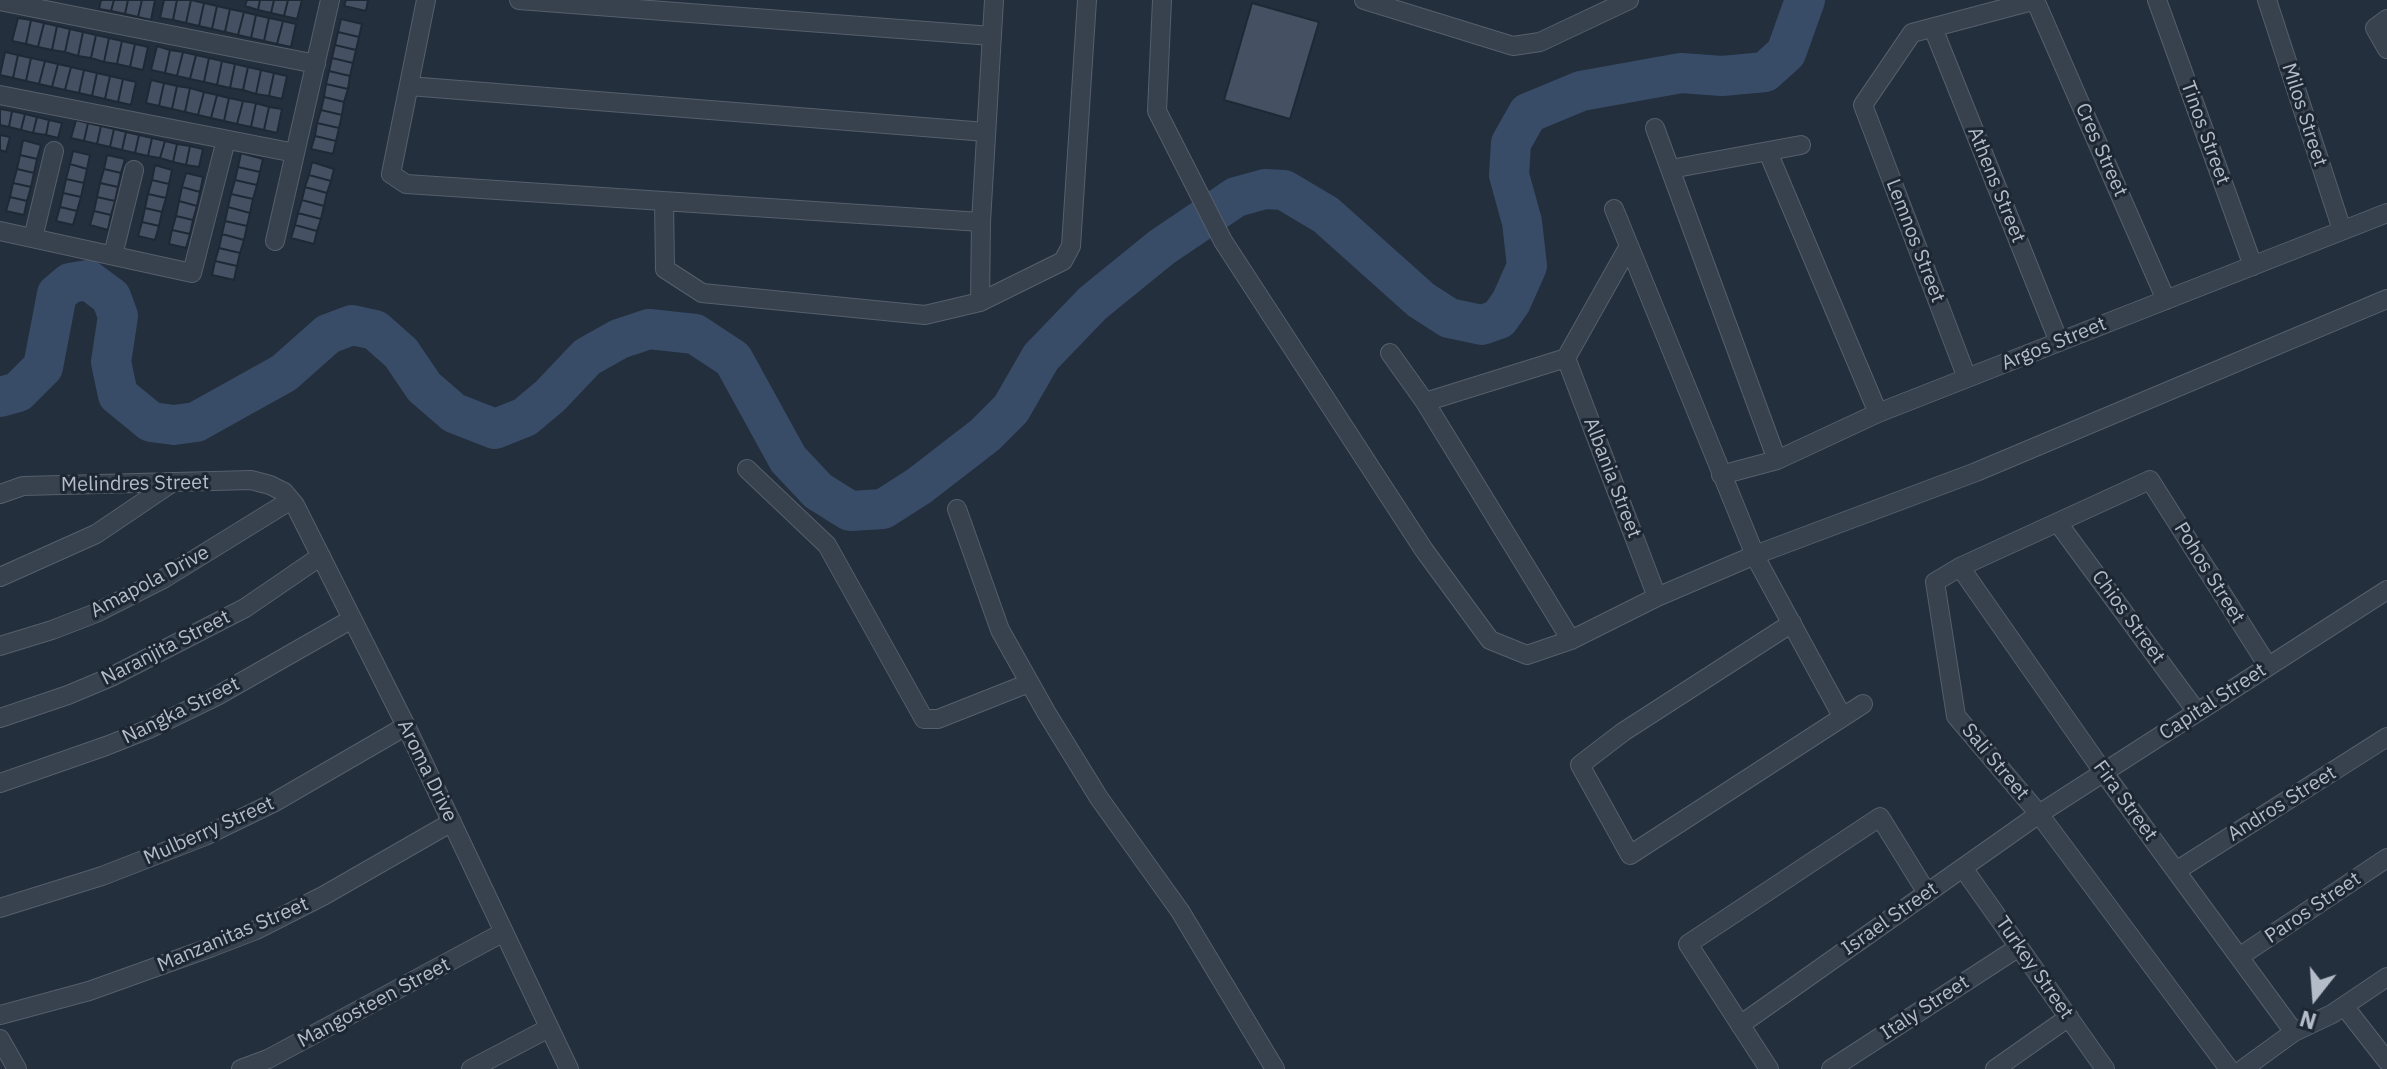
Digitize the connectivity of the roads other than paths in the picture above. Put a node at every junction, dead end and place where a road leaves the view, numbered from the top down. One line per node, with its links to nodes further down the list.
1 (330, 0): 17 (street)
2 (426, 0): 18 (street)
3 (519, 0): 15 (street)
4 (994, 0): 15 (street)
5 (1087, 0): 42 (street)
6 (1162, 0): 67 (street)
7 (1364, 0): 8 (street)
8 (1629, 0)
9 (2036, 0): 14 (street); 41 (street, Cres Street)
10 (2157, 0): 39 (street, Tinos Street)
11 (2267, 0): 33 (street, Milos Street)
12 (0, 1): 17 (street)
13 (2387, 19): 16 (street)
14 (1933, 28): 43 (street, Athens Street); 46 (street, Lemnos Street)
15 (992, 36): 21 (street)
16 (2387, 49)
17 (316, 64): 26 (street)
18 (409, 86): 21 (street); 29 (street)
19 (0, 95): 22 (street)
20 (1655, 128): 27 (street)
21 (986, 132): 32 (street)
22 (226, 140): 26 (street); 38 (street)
23 (1801, 145): 25 (street)
24 (54, 151): 35 (street)
25 (1768, 152): 27 (street); 48 (street)
26 (295, 153): 36 (street)
27 (1671, 169): 49 (street)
28 (134, 170): 38 (street)
29 (664, 201): 32 (street); 42 (street)
30 (1614, 209): 37 (street)
31 (2387, 213): 33 (street, Argos Street)
32 (981, 222): 42 (street)
33 (2342, 230): 39 (street, Argos Street)
34 (0, 231): 35 (street)
35 (33, 238): 38 (street)
36 (275, 241)
37 (1629, 246): 45 (street); 51 (street)
38 (113, 255)
39 (2253, 266): 41 (street, Argos Street)
40 (2387, 299): 59 (street)
41 (2166, 300): 43 (street, Argos Street)
42 (980, 302)
43 (2059, 342): 46 (street, Argos Street)
44 (1390, 353): 47 (street)
45 (1566, 358): 47 (street); 64 (street, Albania Street)
46 (1967, 378): 48 (street, Argos Street)
47 (1425, 402): 67 (street)
48 (1878, 413): 49 (street, Argos Street)
49 (1777, 460): 51 (street, Argos Street)
50 (747, 469): 70 (street)
51 (1721, 475): 59 (street)
52 (2150, 480): 58 (street, Sali Street); 69 (street, Pohos Street)
53 (170, 484): 54 (street, Melindres Street); 55 (street, Melindres Street); 62 (street)
54 (270, 485): 56 (street, Aroma Drive)
55 (0, 494)
56 (291, 500): 60 (street, Aroma Drive); 68 (street, Amapola Drive)
57 (957, 509): 70 (street)
58 (2058, 523): 61 (street, Sali Street); 72 (street, Chios Street)
59 (1755, 555): 64 (street); 66 (street)
60 (321, 556): 65 (street, Aroma Drive); 74 (street, Naranjita Street)
61 (1960, 567): 77 (street, Fira Street); 79 (street, Sali Street)
62 (0, 577)
63 (2387, 590): 69 (street, Capital Street)
64 (1657, 597): 67 (street)
65 (352, 619): 75 (street, Aroma Drive); 78 (street, Nangka Street)
66 (1792, 623): 73 (street); 73 (street)
67 (1571, 640)
68 (0, 646)
69 (2268, 666): 72 (street, Capital Street)
70 (1029, 683): 102 (street)
71 (1863, 704): 73 (street)
72 (2197, 712): 77 (street, Capital Street)
73 (1842, 716)
74 (0, 718)
75 (406, 726): 80 (street, Aroma Drive); 85 (street, Mulberry Street)
76 (2387, 737): 83 (street, Andros Street)
77 (2104, 773): 79 (street, Capital Street); 83 (street, Fira Street)
78 (0, 783)
79 (2039, 814): 82 (street, Israel Street); 107 (street, Sali Street)
80 (452, 822): 86 (street, Aroma Drive); 91 (street, Manzanitas Street)
81 (2387, 858): 88 (street, Paros Street)
82 (1963, 868): 84 (street, Israel Street); 87 (street, Turkey Street)
83 (2176, 871): 88 (street, Fira Street)
84 (1927, 893): 93 (street, Israel Street); 93 (street)
85 (0, 908)
86 (504, 932): 94 (street, Aroma Drive); 99 (street, Mangosteen Street)
87 (2019, 947): 92 (street, Turkey Street); 104 (street, Italy Street)
88 (2239, 957): 95 (street, Fira Street)
89 (2387, 977): 90 (street)
90 (2344, 1006): 95 (street); 97 (street)
91 (0, 1015)
92 (2069, 1017): 105 (street); 106 (street, Turkey Street)
93 (1740, 1025): 103 (street)
94 (549, 1028): 100 (street); 101 (street, Aroma Drive)
95 (2294, 1032): 108 (street)
96 (0, 1039): 98 (street)
97 (2387, 1061)
98 (17, 1069)
99 (241, 1069)
100 (471, 1069)
101 (569, 1069)
102 (1275, 1069)
103 (1769, 1069)
104 (1831, 1069)
105 (1995, 1069)
106 (2105, 1069)
107 (2229, 1069)
108 (2243, 1069)

